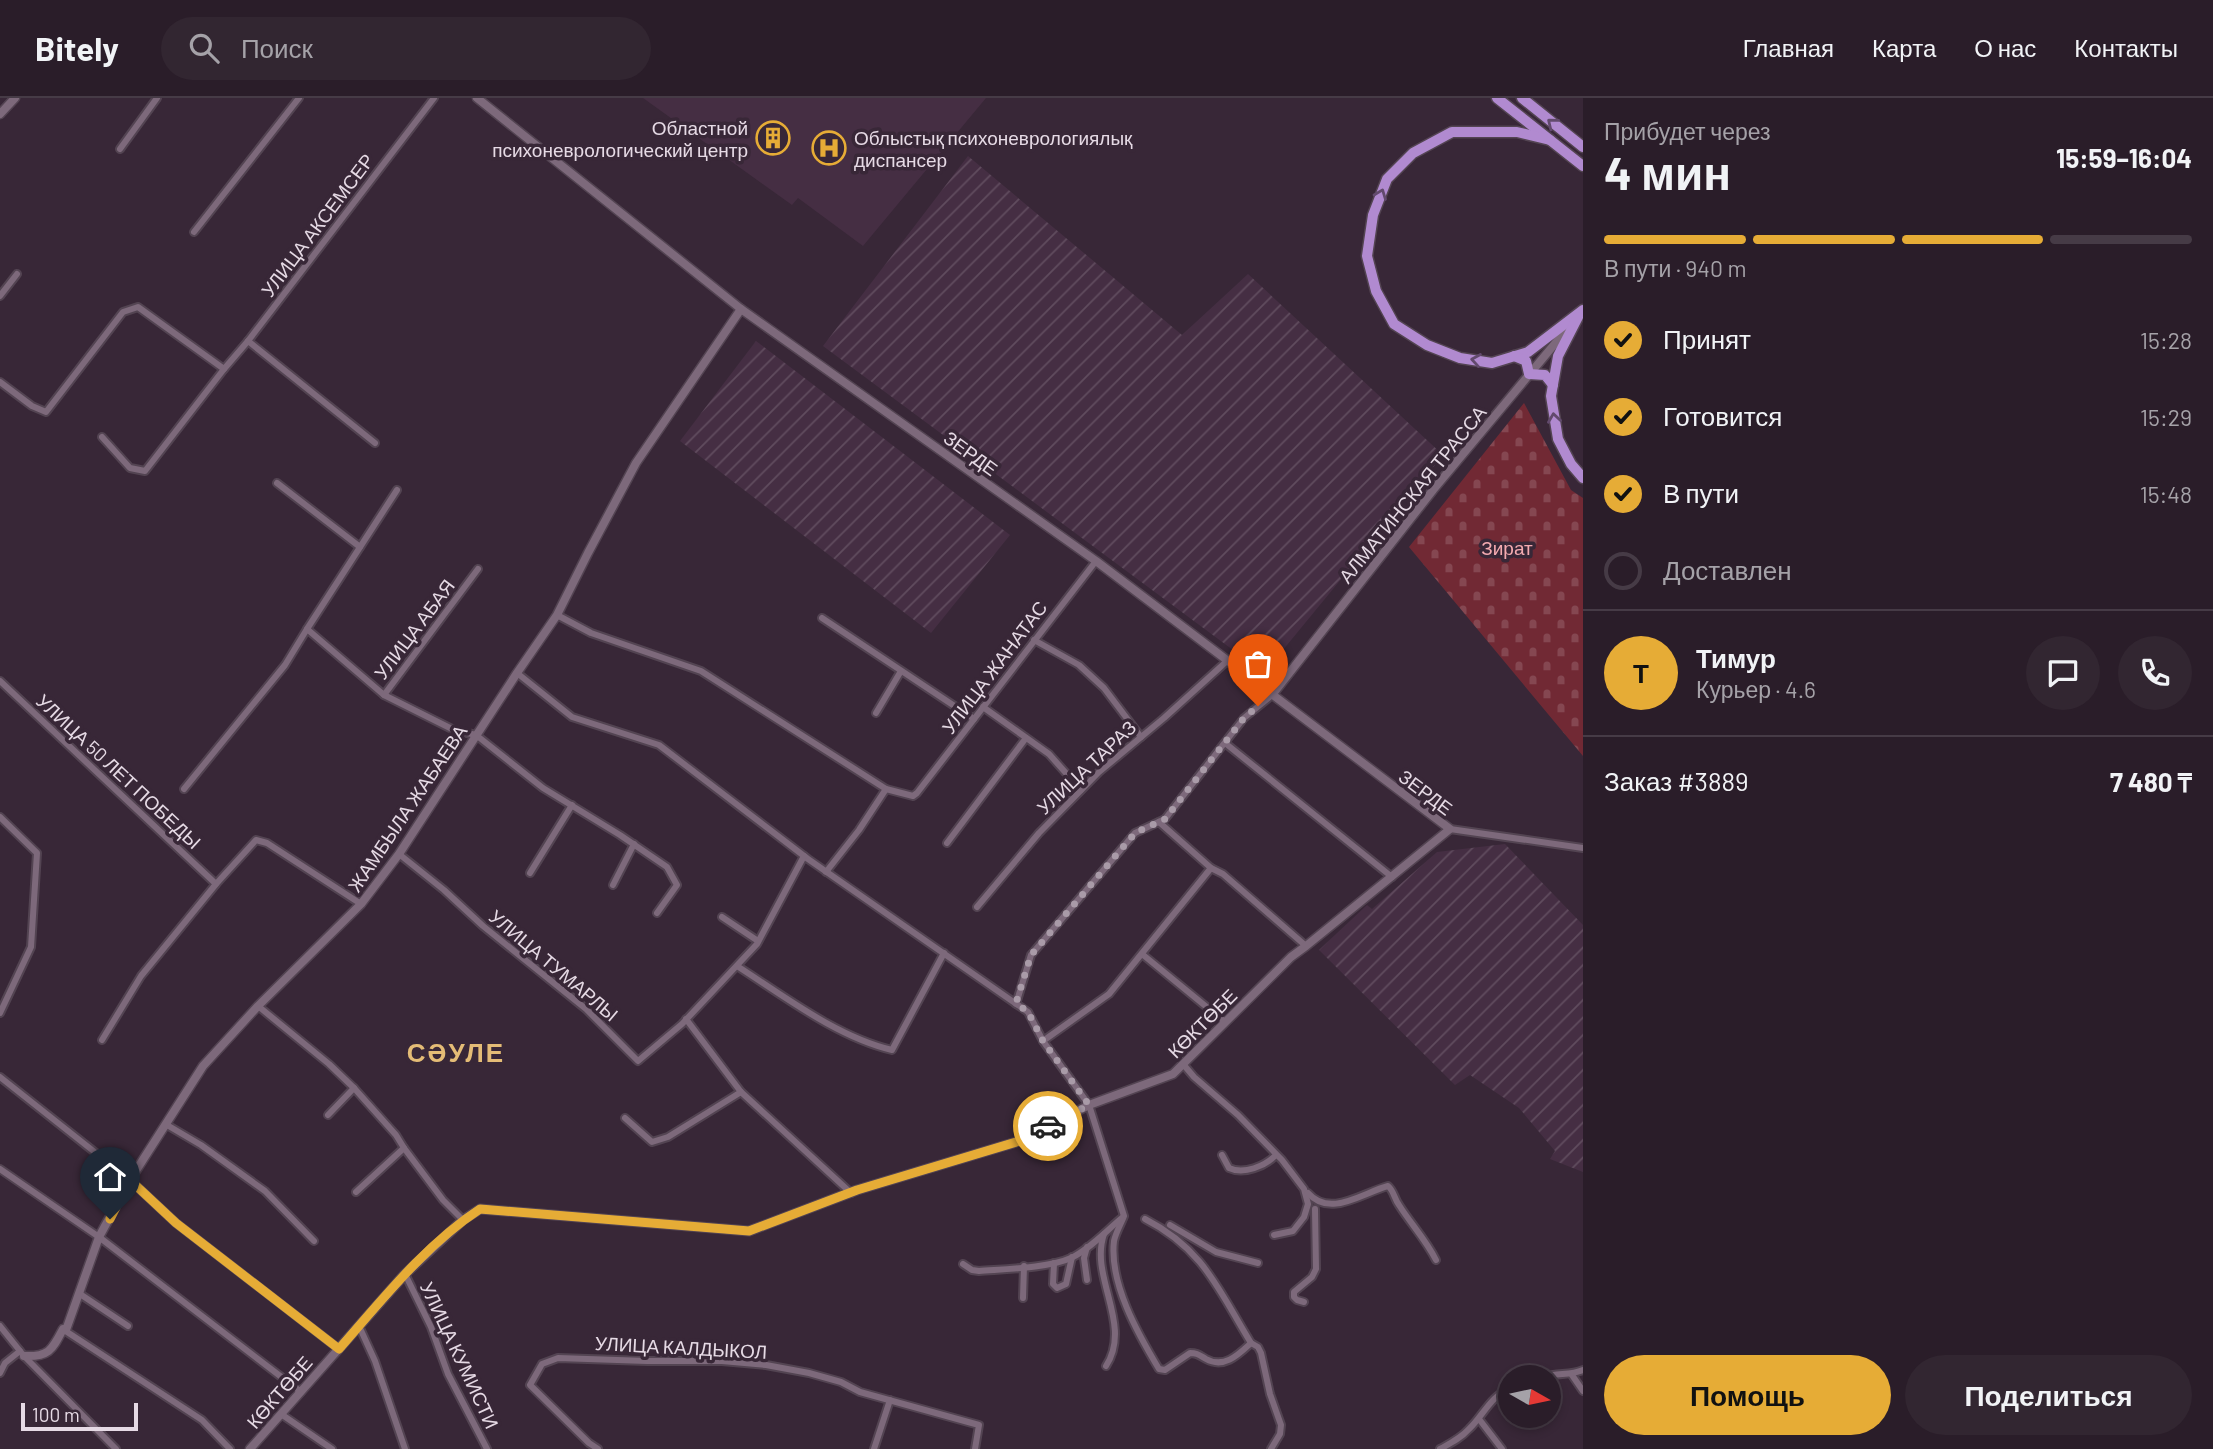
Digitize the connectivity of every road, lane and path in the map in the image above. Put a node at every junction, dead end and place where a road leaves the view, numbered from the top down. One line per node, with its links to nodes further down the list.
1 (15, 98): 8 (street)
2 (157, 98): 11 (street)
3 (299, 98): 13 (street)
4 (433, 98): 18 (street, УЛИЦА АКСЕМСЕР)
5 (477, 98): 16 (street, ЗЕРДЕ)
6 (1497, 98): 9 (highway)
7 (1522, 98): 10 (highway, one-way to 7)
8 (0, 114)
9 (1550, 140): 12 (highway); 19 (highway, one-way to 9)
10 (1583, 148)
11 (120, 149)
12 (1583, 166)
13 (194, 232)
14 (17, 274): 15 (street)
15 (0, 296)
16 (741, 309): 30 (street, ЗЕРДЕ); 32 (street, ЖАМБЫЛА ЖАБАЕВА)
17 (1581, 312): 19 (highway); 21 (street, АЛМАТИНСКАЯ ТРАССА); 23 (highway)
18 (248, 341): 20 (street, УЛИЦА АКСЕМСЕР); 25 (street)
19 (1514, 356): 21 (highway)
20 (224, 369): 22 (street); 24 (street, УЛИЦА АКСЕМСЕР)
21 (1530, 374): 23 (highway); 41 (street, АЛМАТИНСКАЯ ТРАССА)
22 (0, 382)
23 (1553, 385): 26 (highway, one-way to 23)
24 (102, 437)
25 (375, 443)
26 (1583, 478)
27 (277, 483): 29 (street)
28 (397, 490): 29 (street)
29 (360, 547): 34 (street)
30 (1096, 561): 35 (street, УЛИЦА ЖАНАТАС); 36 (street, ЗЕРДЕ)
31 (478, 569): 40 (street, УЛИЦА АБАЯ)
32 (557, 615): 38 (street, ЖАМБЫЛА ЖАБАЕВА); 50 (street)
33 (822, 618): 37 (street)
34 (307, 629): 40 (street, УЛИЦА АБАЯ); 49 (street)
35 (1034, 640): 42 (street, УЛИЦА ЖАНАТАС); 46 (street)
36 (1227, 661): 41 (street, ЗЕРДЕ); 46 (street, УЛИЦА ТАРАЗ)
37 (901, 671): 43 (street); 44 (street)
38 (517, 673): 45 (street, ЖАМБЫЛА ЖАБАЕВА); 60 (street)
39 (0, 681): 65 (street, УЛИЦА 50 ЛЕТ ПОБЕДЫ)
40 (384, 695): 45 (street)
41 (1272, 695): 48 (street); 55 (street, ЗЕРДЕ)
42 (983, 707): 44 (street, УЛИЦА ЖАНАТАС); 47 (street)
43 (876, 713)
44 (974, 719): 50 (street, УЛИЦА ЖАНАТАС)
45 (476, 735): 52 (street); 59 (street, ЖАМБЫЛА ЖАБАЕВА)
46 (1141, 737): 51 (street, УЛИЦА ТАРАЗ)
47 (1026, 738): 51 (street); 57 (street)
48 (1225, 743): 54 (street); 64 (street)
49 (184, 789)
50 (886, 789): 62 (street)
51 (1081, 790): 68 (street, УЛИЦА ТАРАЗ)
52 (572, 805): 56 (street); 63 (street)
53 (0, 817): 78 (street)
54 (1159, 822): 61 (street); 76 (street)
55 (1450, 830): 58 (street); 64 (street, КӨКТӨБЕ)
56 (634, 844): 66 (street); 69 (street)
57 (947, 844)
58 (1583, 848)
59 (399, 854): 67 (street, ЖАМБЫЛА ЖАБАЕВА); 79 (street, УЛИЦА ТУМАРЛЫ)
60 (804, 856): 62 (street); 71 (street, УЛИЦА ТУМАРЛЫ)
61 (1211, 868): 72 (street); 74 (street)
62 (826, 872): 73 (street)
63 (530, 873)
64 (1392, 877): 72 (street, КӨКТӨБЕ)
65 (216, 884): 67 (street); 81 (street)
66 (613, 885)
67 (361, 904): 77 (street, ЖАМБЫЛА ЖАБАЕВА)
68 (977, 907)
69 (657, 913)
70 (722, 917): 71 (street)
71 (758, 941): 75 (street, УЛИЦА ТУМАРЛЫ)
72 (1306, 946): 80 (street, КӨКТӨБЕ)
73 (944, 953): 75 (street); 76 (street)
74 (1142, 954): 80 (street); 82 (street)
75 (737, 965): 79 (street, УЛИЦА ТУМАРЛЫ)
76 (1016, 1003): 82 (street)
77 (258, 1006): 85 (street); 90 (street, ЖАМБЫЛА ЖАБАЕВА)
78 (0, 1013)
79 (686, 1019): 86 (street)
80 (1226, 1022): 83 (street, КӨКТӨБЕ)
81 (102, 1040)
82 (1043, 1041): 87 (street)
83 (1183, 1064): 87 (street, КӨКТӨБЕ); 93 (street)
84 (0, 1077): 95 (street)
85 (354, 1088): 88 (street); 91 (street)
86 (741, 1092): 89 (street); 98 (street)
87 (1089, 1105): 98 (street, КӨКТӨБЕ); 100 (street)
88 (328, 1115)
89 (625, 1118)
90 (167, 1125): 95 (street, ЖАМБЫЛА ЖАБАЕВА); 107 (street)
91 (404, 1148): 97 (street); 102 (street)
92 (1222, 1155): 93 (street)
93 (1276, 1155): 96 (street)
94 (0, 1169): 106 (street)
95 (130, 1180): 106 (street, ЖАМБЫЛА ЖАБАЕВА); 125 (street)
96 (1304, 1189): 105 (street); 110 (street)
97 (356, 1192)
98 (851, 1193): 102 (street, КӨКТӨБЕ)
99 (1315, 1209): 119 (street)
100 (1124, 1216): 104 (street); 124 (street)
101 (1145, 1219): 124 (street)
102 (463, 1220): 115 (street, КӨКТӨБЕ)
103 (1170, 1225): 111 (street)
104 (1104, 1232): 108 (street); 127 (street)
105 (1274, 1235)
106 (99, 1237): 117 (street, ЖАМБЫЛА ЖАБАЕВА); 133 (street)
107 (314, 1241)
108 (1087, 1247): 109 (street); 116 (street)
109 (1072, 1258): 112 (street); 112 (street)
110 (1436, 1260)
111 (1258, 1262)
112 (1054, 1263): 114 (street)
113 (963, 1264): 114 (street)
114 (1024, 1266): 118 (street)
115 (405, 1274): 122 (street, КӨКТӨБЕ); 144 (street, УЛИЦА КУМИСТИ)
116 (1087, 1280)
117 (80, 1294): 121 (street); 123 (street, ЖАМБЫЛА ЖАБАЕВА)
118 (1023, 1298)
119 (1304, 1302)
120 (0, 1326): 126 (street)
121 (128, 1326)
122 (359, 1326): 125 (street, КӨКТӨБЕ); 143 (street)
123 (63, 1329): 126 (street, ЖАМБЫЛА ЖАБАЕВА); 140 (street)
124 (1251, 1343): 147 (street)
125 (339, 1349): 133 (street, КӨКТӨБЕ)
126 (22, 1354): 129 (street); 139 (street)
127 (1106, 1366)
128 (1583, 1370): 131 (street)
129 (0, 1373)
130 (1561, 1374): 131 (street)
131 (1572, 1375): 132 (street)
132 (1583, 1391)
133 (301, 1392): 136 (street, КӨКТӨБЕ)
134 (1498, 1395): 137 (street)
135 (890, 1400): 138 (street, УЛИЦА КАЛДЫКОЛ); 145 (street, УЛИЦА КАЛДЫКОЛ); 146 (street)
136 (281, 1414): 141 (street, КӨКТӨБЕ); 142 (street)
137 (1479, 1419): 148 (street); 149 (street)
138 (975, 1448)
139 (116, 1449)
140 (230, 1449)
141 (250, 1449)
142 (332, 1449)
143 (405, 1449)
144 (487, 1449)
145 (598, 1449)
146 (874, 1449)
147 (1271, 1449)
148 (1440, 1449)
149 (1503, 1449)

